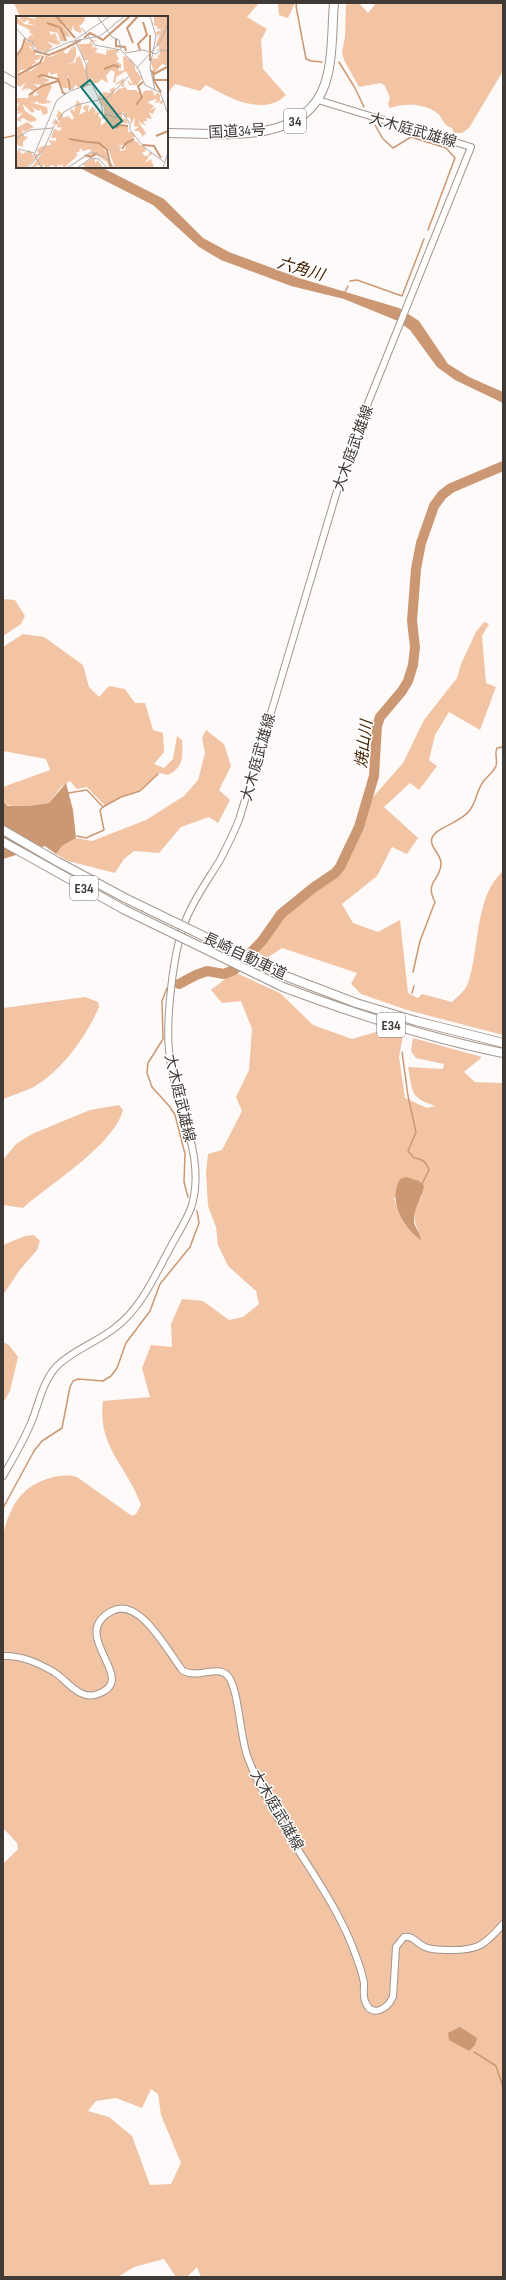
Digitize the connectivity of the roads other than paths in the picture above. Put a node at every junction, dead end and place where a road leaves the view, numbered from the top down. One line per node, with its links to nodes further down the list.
1 (334, 3): 4 (highway, 国道34号 / 34)
2 (3, 76): 3 (highway)
3 (16, 83)
4 (318, 100): 5 (highway, 国道34号 / 34); 10 (main road, 大木庭武雄線)
5 (168, 133)
6 (3, 830): 8 (highway, 長崎自動車道 / E34, bridge)
7 (3, 842): 9 (highway, 長崎自動車道 / E34, bridge)
8 (503, 1043)
9 (503, 1054)
10 (3, 1476)
11 (3, 1656): 12 (main road, 大木庭武雄線)
12 (503, 1924)

